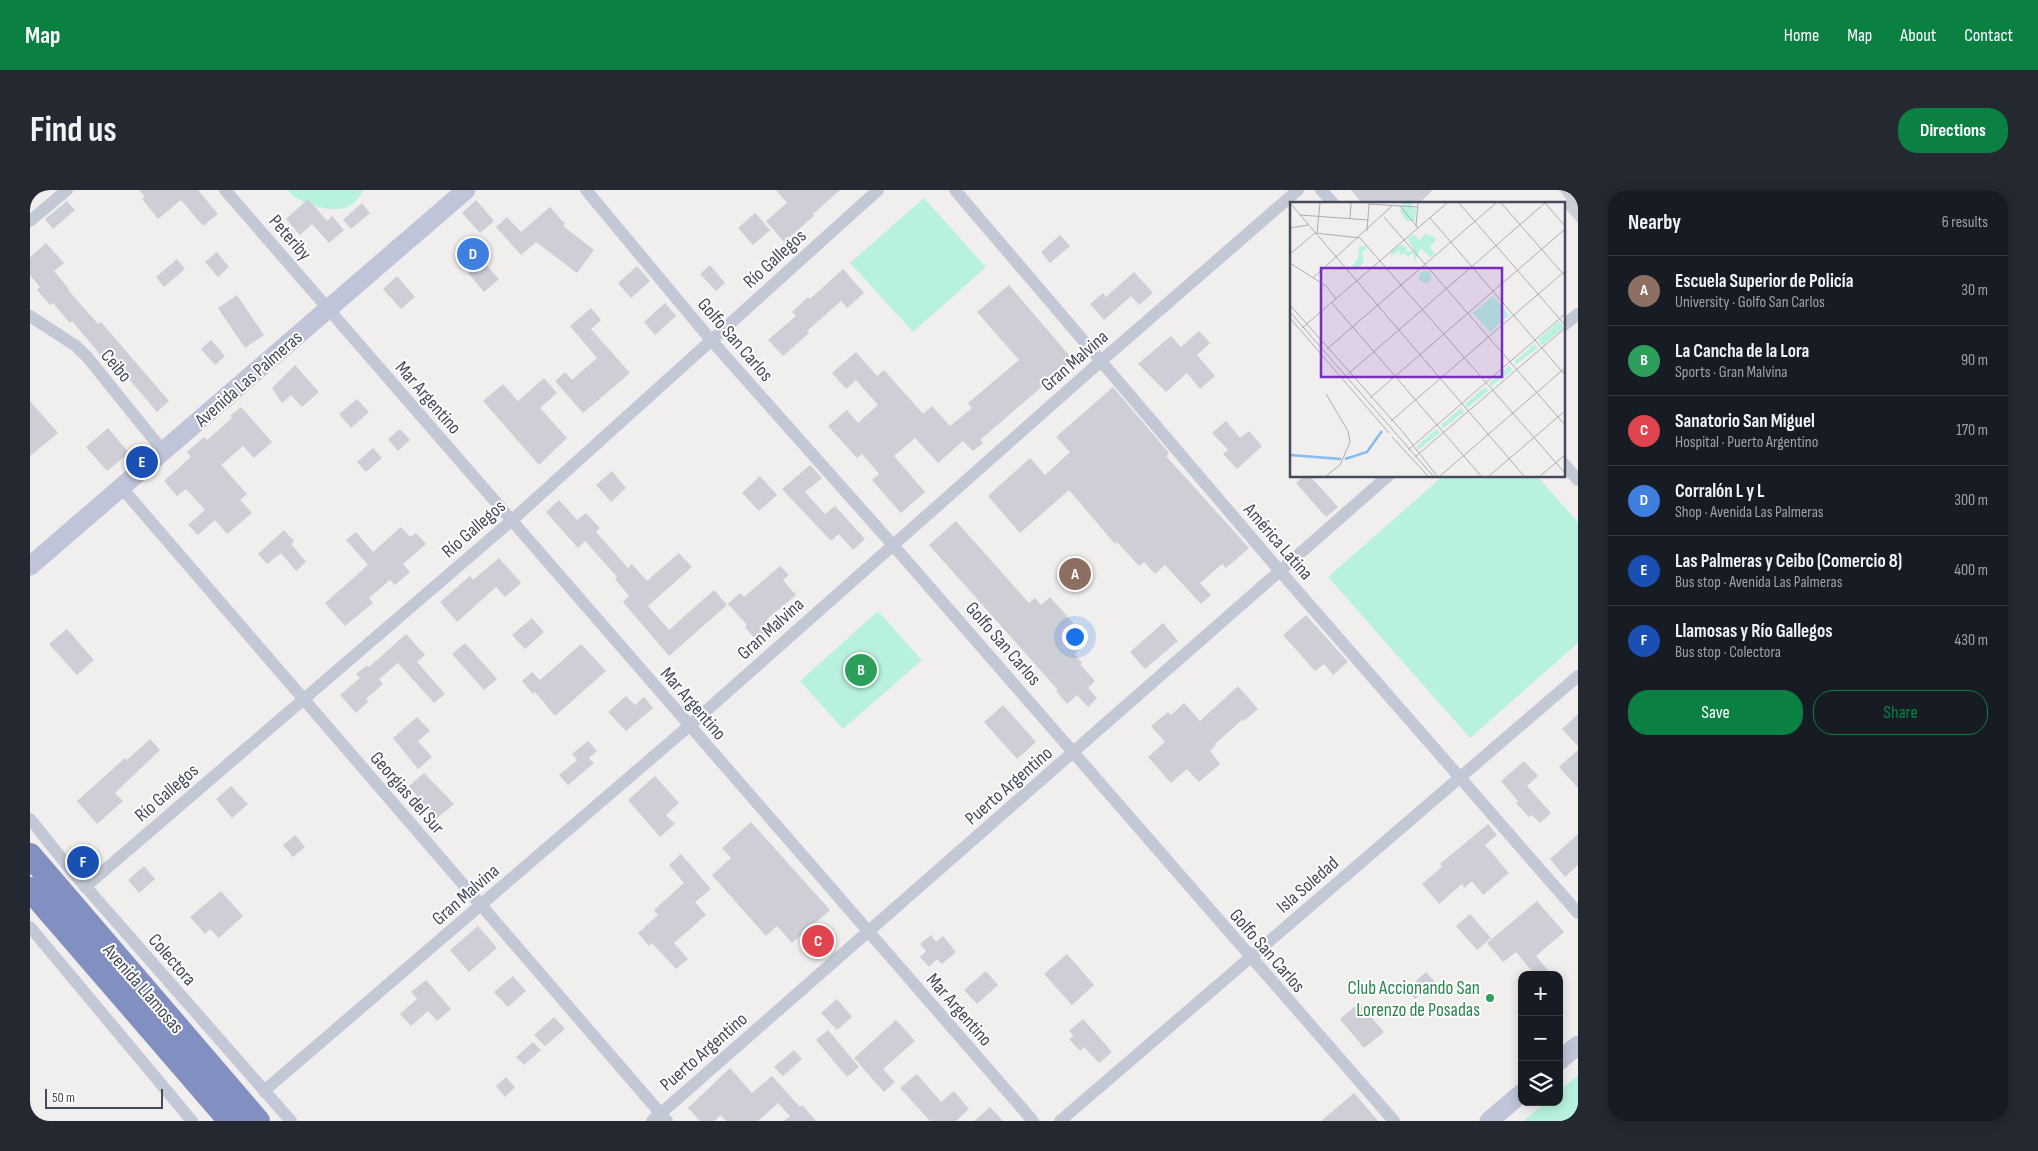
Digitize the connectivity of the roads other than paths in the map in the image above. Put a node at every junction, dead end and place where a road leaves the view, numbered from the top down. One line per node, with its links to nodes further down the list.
1 (67, 190): 10 (street)
2 (225, 190): 11 (street, Peteriby)
3 (466, 190): 11 (main road, Avenida Las Palmeras)
4 (586, 190): 15 (street, Golfo San Carlos)
5 (878, 190): 15 (street, Río Gallegos)
6 (955, 190): 16 (street, América Latina)
7 (1298, 190): 16 (street, Gran Malvina)
8 (1321, 190): 9 (street)
9 (1332, 202)
10 (30, 221)
11 (329, 308): 17 (main road, Avenida Las Palmeras); 22 (street, Mar Argentino)
12 (1578, 314): 14 (street)
13 (30, 316): 17 (street, Ceibo)
14 (1566, 323)
15 (711, 340): 22 (street, Río Gallegos); 23 (street, Golfo San Carlos)
16 (1101, 361): 23 (street, Gran Malvina); 25 (street, América Latina)
17 (164, 451): 21 (main road, Avenida Las Palmeras)
18 (1566, 466): 20 (street)
19 (1386, 478): 25 (street, Puerto Argentino)
20 (1578, 480)
21 (121, 487): 24 (main road, Avenida Las Palmeras); 27 (street, Georgias del Sur)
22 (511, 521): 27 (street, Río Gallegos); 28 (street, Mar Argentino)
23 (892, 544): 28 (street, Gran Malvina); 29 (street, Golfo San Carlos)
24 (30, 566)
25 (1279, 570): 29 (street, Puerto Argentino); 30 (street, América Latina)
26 (1578, 676): 30 (street, Isla Soledad)
27 (303, 700): 33 (street, Río Gallegos); 35 (street, Georgias del Sur)
28 (690, 726): 35 (street, Gran Malvina); 38 (street, Mar Argentino)
29 (1074, 752): 38 (street, Puerto Argentino); 39 (street, Golfo San Carlos)
30 (1461, 777): 36 (street, América Latina); 39 (street, Isla Soledad)
31 (30, 819): 33 (street, Colectora)
32 (30, 855): 47 (highway, Avenida Llamosas)
33 (85, 887): 42 (street, Colectora)
34 (30, 889): 46 (highway, Avenida Llamosas)
35 (481, 905): 42 (street, Gran Malvina); 44 (street, Georgias del Sur)
36 (1578, 913)
37 (30, 927): 45 (street)
38 (868, 932): 44 (street, Puerto Argentino); 49 (street, Mar Argentino)
39 (1250, 958): 50 (street, Isla Soledad); 51 (street, Golfo San Carlos)
40 (1578, 1045): 41 (main road)
41 (1563, 1058)
42 (264, 1091): 48 (street, Colectora)
43 (1518, 1096): 52 (main road)
44 (660, 1118)
45 (192, 1121)
46 (230, 1121)
47 (258, 1121)
48 (291, 1121)
49 (1033, 1121)
50 (1060, 1121)
51 (1394, 1121)
52 (1489, 1121)

